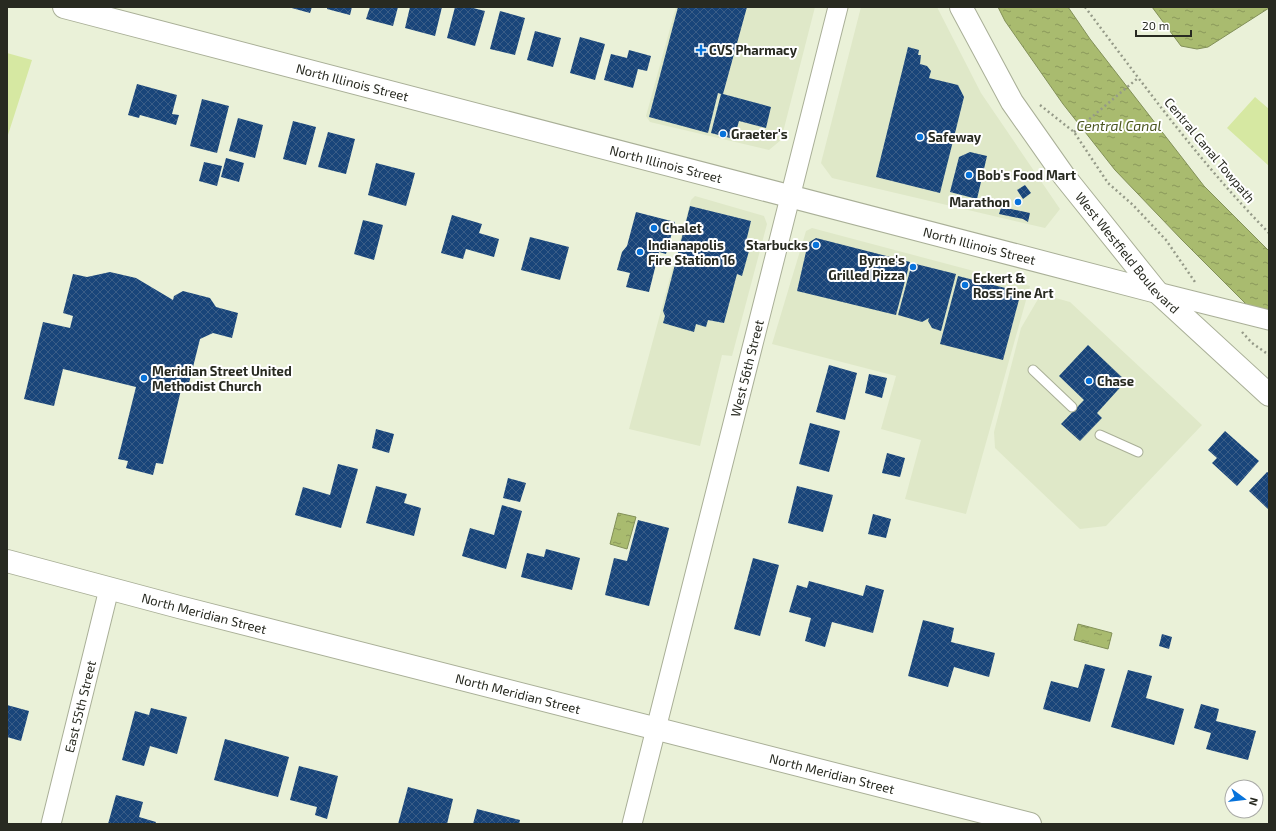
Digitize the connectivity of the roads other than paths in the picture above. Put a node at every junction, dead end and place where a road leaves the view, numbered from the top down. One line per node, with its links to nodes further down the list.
1 (64, 7): 4 (main road, North Illinois Street)
2 (838, 7): 4 (street, West 56th Street)
3 (961, 7): 5 (main road, West Westfield Boulevard)
4 (792, 196): 5 (main road, North Illinois Street); 14 (street, West 56th Street)
5 (1158, 292): 6 (street, North Illinois Street); 8 (main road, West Westfield Boulevard)
6 (1269, 320)
7 (1033, 370): 9 (lane)
8 (1269, 395)
9 (1072, 407)
10 (1100, 435): 11 (lane)
11 (1138, 452)
12 (7, 561): 13 (main road, North Meridian Street)
13 (109, 589): 14 (main road, North Meridian Street); 15 (street, East 55th Street)
14 (656, 730): 16 (street, West 56th Street); 17 (main road, North Meridian Street)
15 (51, 824)
16 (632, 824)
17 (1030, 824)

